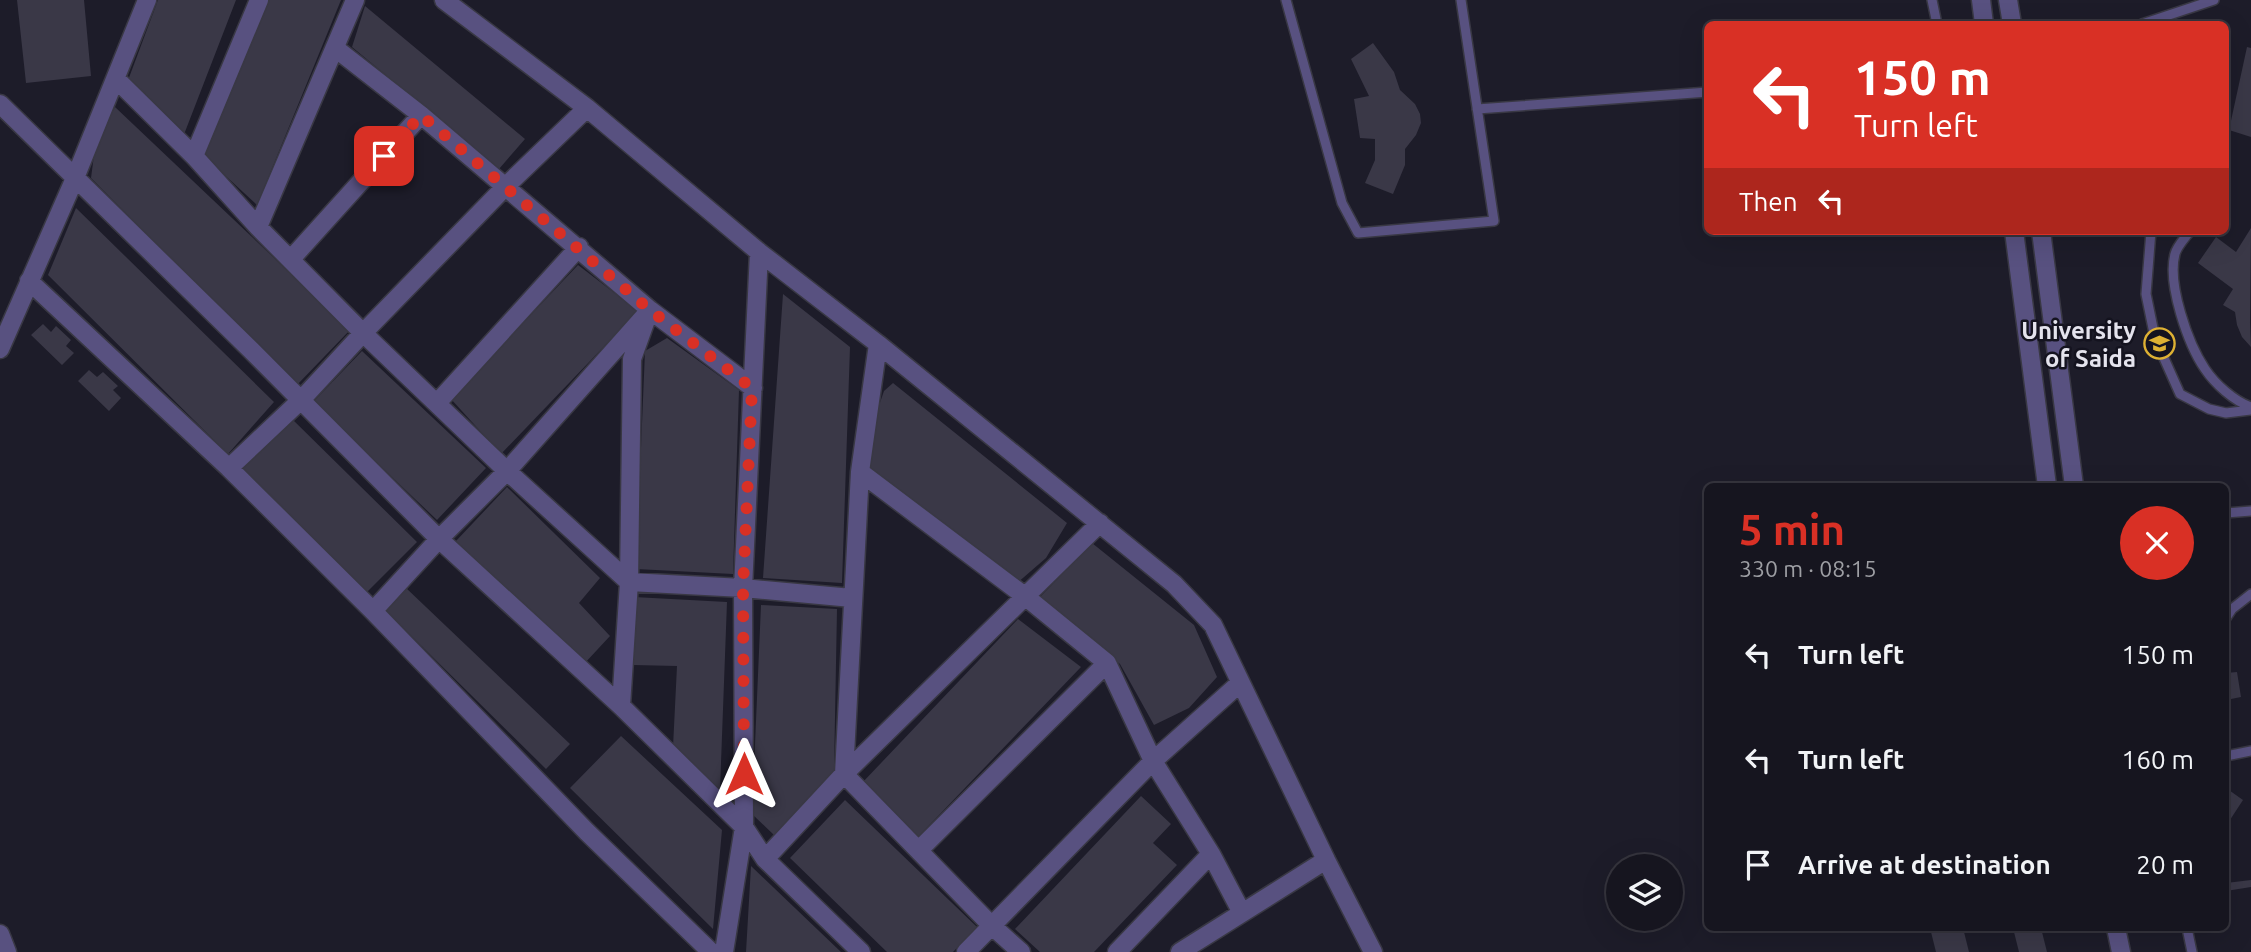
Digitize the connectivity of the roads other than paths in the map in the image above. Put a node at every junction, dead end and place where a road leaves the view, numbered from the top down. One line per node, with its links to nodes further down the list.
1 (147, 0): 16 (street)
2 (259, 0): 22 (street)
3 (355, 0): 15 (street)
4 (444, 0): 19 (street)
5 (1286, 0): 20 (lane)
6 (1461, 0): 20 (lane)
7 (1933, 0): 11 (lane)
8 (1981, 0): 12 (street)
9 (2008, 0): 13 (street)
10 (2214, 0): 14 (lane)
11 (1936, 21)
12 (1984, 21)
13 (2012, 21)
14 (2151, 21)
15 (335, 48): 21 (street); 25 (street)
16 (116, 79): 22 (street); 23 (street)
17 (1704, 92): 20 (lane)
18 (0, 104): 23 (street)
19 (587, 108): 24 (street); 31 (street)
20 (1477, 109)
21 (421, 115): 24 (street); 32 (street)
22 (194, 156): 25 (street)
23 (75, 178): 33 (street); 39 (street)
24 (505, 187): 30 (street); 35 (street)
25 (258, 227): 32 (street)
26 (2015, 235): 45 (street)
27 (2042, 235): 46 (street)
28 (2151, 235): 41 (lane)
29 (2187, 235): 41 (lane)
30 (579, 247): 34 (street); 40 (street)
31 (759, 252): 36 (street); 38 (street)
32 (291, 258): 35 (street)
33 (29, 281): 37 (street); 42 (street)
34 (650, 310): 38 (street); 43 (street); 51 (street)
35 (363, 332): 39 (street); 40 (street)
36 (878, 344): 44 (street); 49 (street)
37 (0, 349)
38 (752, 388): 52 (street)
39 (301, 400): 42 (street); 50 (street)
40 (437, 403): 43 (street)
41 (2251, 408)
42 (229, 468): 56 (street)
43 (507, 471): 50 (street); 51 (street)
44 (859, 472): 54 (street); 55 (street)
45 (2047, 483)
46 (2074, 483)
47 (2251, 511): 48 (lane)
48 (2229, 513)
49 (1100, 523): 54 (street); 59 (street)
50 (439, 540): 56 (street); 60 (street)
51 (629, 582): 52 (street); 60 (street)
52 (743, 588): 55 (street); 65 (street)
53 (2251, 594): 57 (lane)
54 (1026, 597): 58 (street); 64 (street)
55 (852, 598): 64 (street)
56 (373, 611): 76 (street)
57 (2229, 614)
58 (1107, 663): 63 (street); 66 (street)
59 (1240, 683): 63 (street); 69 (street)
60 (621, 706): 65 (street)
61 (2251, 751): 62 (lane)
62 (2229, 755)
63 (1153, 761): 67 (street); 71 (street)
64 (844, 774): 66 (street); 68 (street)
65 (744, 827): 68 (street); 77 (street)
66 (920, 849): 71 (street)
67 (1211, 854): 70 (street); 81 (street)
68 (765, 859): 78 (street)
69 (1326, 860): 70 (street); 83 (street)
70 (1242, 913): 82 (street)
71 (991, 925): 79 (street); 80 (street)
72 (2117, 931): 84 (street)
73 (2188, 931): 85 (lane)
74 (0, 934): 75 (street)
75 (7, 952)
76 (711, 952)
77 (724, 952)
78 (861, 952)
79 (966, 952)
80 (1021, 952)
81 (1117, 952)
82 (1180, 952)
83 (1373, 952)
84 (2121, 952)
85 (2192, 952)

